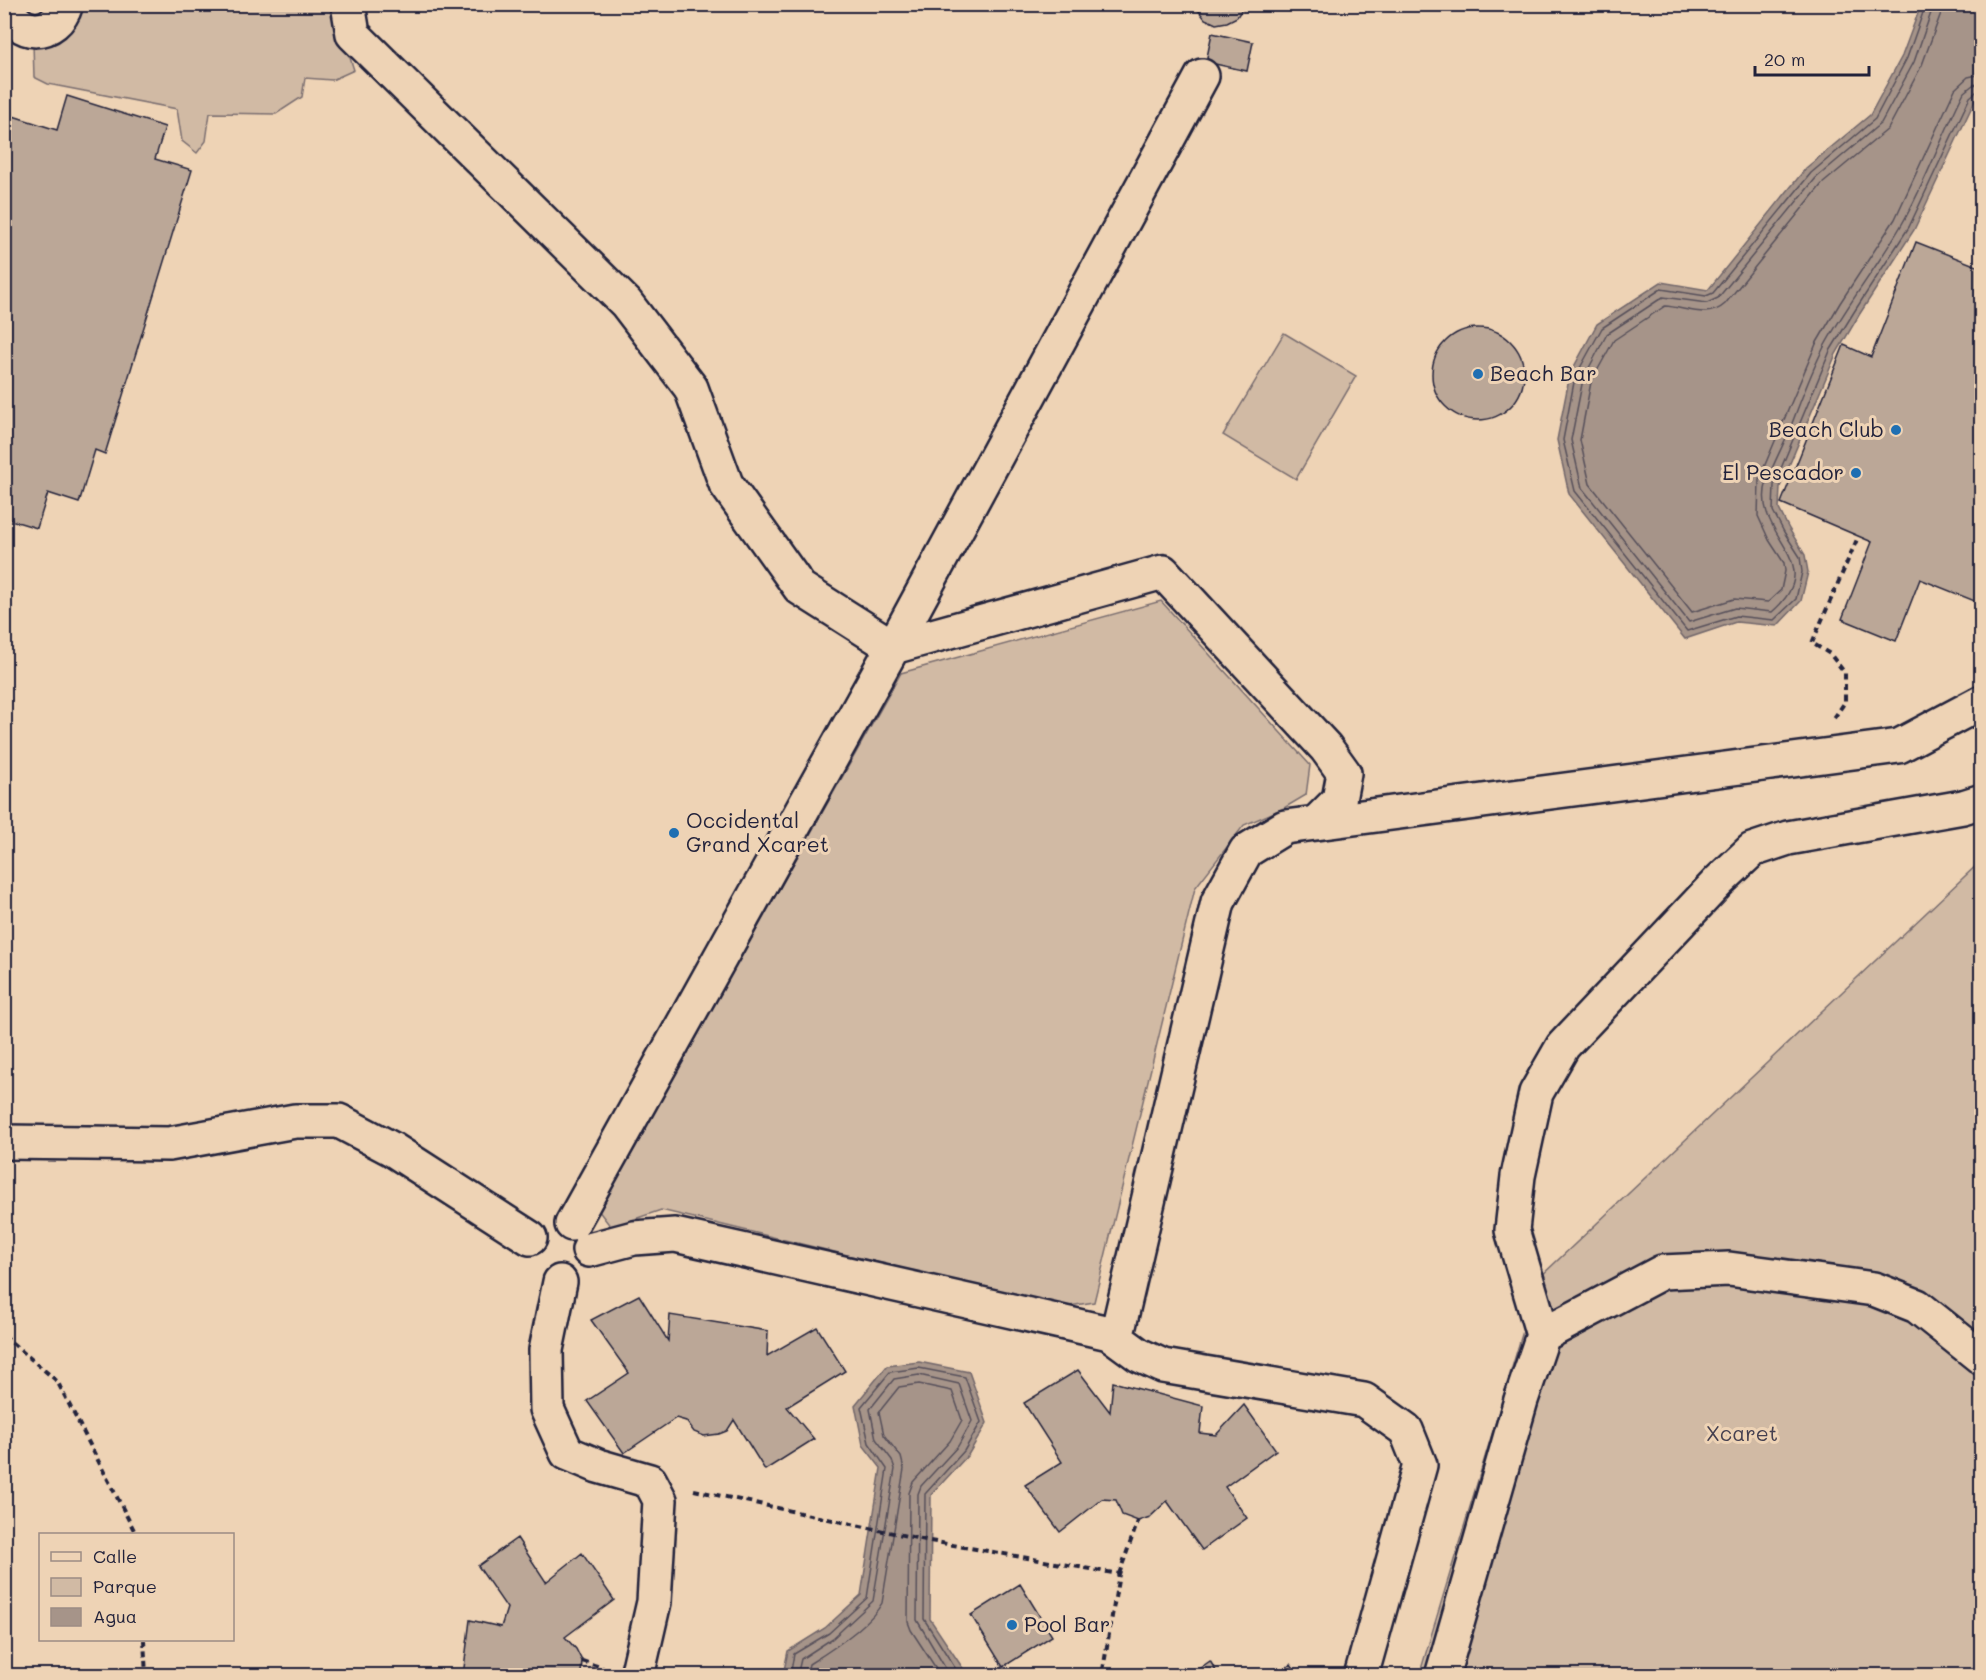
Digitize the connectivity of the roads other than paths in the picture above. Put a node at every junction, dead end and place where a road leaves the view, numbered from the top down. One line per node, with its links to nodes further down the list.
1 (66, 4): 3 (lane)
2 (348, 4): 5 (lane)
3 (7, 17)
4 (1202, 76): 5 (lane)
5 (893, 647): 8 (lane); 10 (lane)
6 (1982, 702): 8 (lane)
7 (1982, 801): 14 (lane)
8 (1316, 823): 13 (lane)
9 (4, 1142): 11 (lane)
10 (580, 1237): 11 (lane); 12 (lane); 13 (lane)
11 (530, 1238): 12 (lane)
12 (560, 1282): 16 (lane)
13 (1109, 1333): 17 (lane)
14 (1543, 1335): 15 (lane); 18 (lane)
15 (1982, 1358)
16 (637, 1676)
17 (1361, 1676)
18 (1442, 1676)

